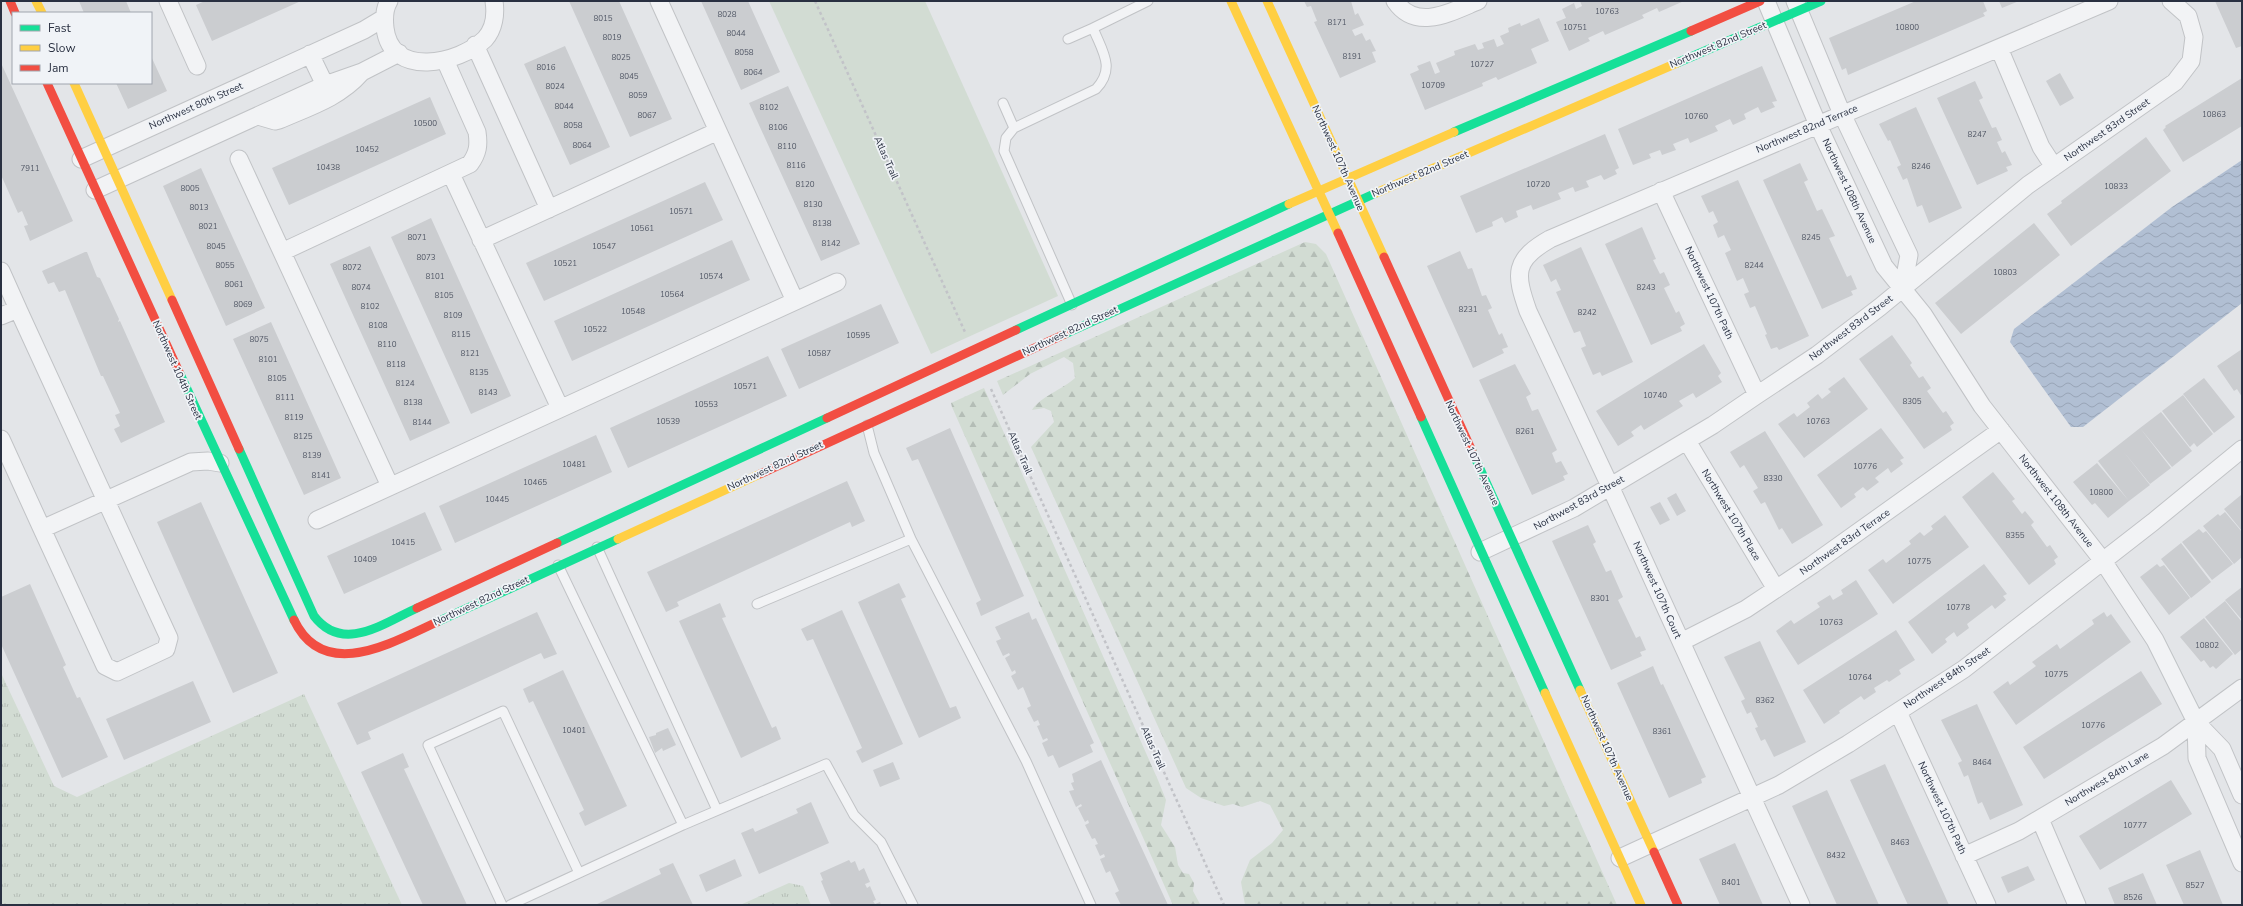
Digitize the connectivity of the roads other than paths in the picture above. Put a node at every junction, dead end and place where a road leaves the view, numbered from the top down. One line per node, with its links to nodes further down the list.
1 (10, 1): 18 (street)
2 (36, 1): 19 (street)
3 (168, 1): 29 (street)
4 (389, 1): 20 (street)
5 (494, 1): 24 (street)
6 (659, 1): 39 (street)
7 (1148, 1): 22 (lane)
8 (1231, 1): 48 (street)
9 (1267, 1): 45 (street, Northwest 107th Avenue)
10 (1395, 1): 11 (street)
11 (1478, 1)
12 (1760, 1): 45 (street, Northwest 82nd Street)
13 (1766, 1): 21 (street, Northwest 108th Avenue)
14 (1821, 1): 17 (street, Northwest 82nd Street)
15 (2109, 1): 25 (street, Northwest 82nd Terrace)
16 (2171, 1): 43 (street, Northwest 83rd Street)
17 (1797, 6): 21 (street, Northwest 82nd Street); 35 (street)
18 (15, 12)
19 (42, 12)
20 (384, 18): 26 (street); 27 (street, Northwest 80th Street)
21 (1774, 21): 37 (street, Northwest 108th Avenue); 50 (street, Northwest 82nd Street)
22 (1094, 28): 23 (lane); 38 (lane)
23 (1068, 40)
24 (475, 45): 28 (street); 51 (street)
25 (1999, 48): 35 (street, Northwest 82nd Terrace); 43 (street)
26 (399, 53): 28 (street); 30 (street)
27 (310, 54): 33 (street); 40 (street, Northwest 80th Street)
28 (445, 60): 44 (street)
29 (197, 66)
30 (362, 72): 33 (street); 36 (street)
31 (47, 84): 41 (street, Northwest 104th Street)
32 (74, 84): 40 (street)
33 (325, 85): 36 (street)
34 (1003, 103): 38 (lane)
35 (1842, 114): 37 (street, Northwest 82nd Terrace); 58 (street)
36 (258, 116): 46 (street)
37 (1818, 125): 49 (street, Northwest 82nd Terrace); 58 (street, Northwest 108th Avenue)
38 (1014, 128): 60 (lane)
39 (718, 131): 51 (street); 59 (street)
40 (103, 148): 41 (street, Northwest 80th Street); 46 (street)
41 (81, 159): 47 (street, Northwest 104th Street)
42 (239, 159): 54 (street)
43 (2054, 167): 58 (street, Northwest 83rd Street)
44 (451, 174): 53 (street); 54 (street)
45 (1347, 178): 48 (street, Northwest 82nd Street); 50 (street, Northwest 107th Avenue)
46 (118, 179): 47 (street); 80 (street, Northwest 82nd Street)
47 (95, 190): 70 (street, Northwest 104th Street)
48 (1318, 191): 52 (street); 60 (street, Northwest 82nd Street)
49 (1662, 191): 56 (street, Northwest 82nd Terrace); 63 (street, Northwest 107th Path)
50 (1357, 201): 52 (street, Northwest 82nd Street); 78 (street, Northwest 107th Avenue)
51 (549, 209): 53 (street)
52 (1328, 213): 65 (street, Northwest 82nd Street); 79 (street)
53 (481, 240): 64 (street)
54 (282, 252): 71 (street)
55 (1, 271): 61 (street)
56 (1518, 273): 72 (street, Northwest 107th Court)
57 (837, 282): 59 (street)
58 (1903, 288): 63 (street, Northwest 83rd Street); 66 (street, Northwest 108th Avenue)
59 (795, 301): 64 (street)
60 (1072, 305): 76 (street, Northwest 82nd Street)
61 (18, 308): 62 (street); 73 (street)
62 (1, 316)
63 (1757, 395): 68 (street, Northwest 83rd Street)
64 (560, 408): 71 (street)
65 (867, 424): 76 (street, Northwest 82nd Street); 77 (lane)
66 (2001, 430): 81 (street, Northwest 108th Avenue); 82 (street, Northwest 83rd Terrace)
67 (1, 439): 75 (street)
68 (1687, 441): 72 (street, Northwest 83rd Street); 82 (street, Northwest 107th Place)
69 (2242, 449): 81 (street, Northwest 84th Street)
70 (220, 463): 73 (street); 85 (street, Northwest 104th Street)
71 (390, 486): 74 (street)
72 (1610, 486): 78 (street, Northwest 83rd Street); 84 (street, Northwest 107th Court)
73 (106, 500): 75 (street); 75 (street)
74 (317, 520)
75 (42, 529)
76 (593, 538): 80 (street, Northwest 82nd Street); 80 (street, Northwest 82nd Street); 91 (lane)
77 (911, 538): 83 (lane); 102 (lane)
78 (1512, 539): 79 (street, Northwest 83rd Street); 94 (street, Northwest 107th Avenue)
79 (1480, 552): 96 (street)
80 (554, 556): 85 (street, Northwest 82nd Street); 93 (lane)
81 (2103, 561): 87 (street, Northwest 84th Street); 88 (street, Northwest 108th Avenue)
82 (1776, 589): 84 (street, Northwest 83rd Terrace)
83 (757, 604)
84 (1681, 642): 90 (street, Northwest 107th Court)
85 (320, 649)
86 (2242, 688): 88 (street, Northwest 84th Lane)
87 (1898, 712): 90 (street, Northwest 84th Street); 95 (street, Northwest 107th Path)
88 (2196, 722): 89 (street, Northwest 108th Avenue); 92 (street, Northwest 84th Lane); 97 (street, Northwest 108th Avenue)
89 (2242, 795)
90 (1752, 798): 94 (street, Northwest 84th Street); 105 (street, Northwest 107th Court)
91 (717, 810): 93 (lane); 101 (lane)
92 (2040, 819): 95 (street, Northwest 84th Lane); 107 (street)
93 (683, 825): 98 (lane)
94 (1651, 844): 96 (street, Northwest 84th Street); 104 (street, Northwest 107th Avenue)
95 (1964, 856): 106 (street, Northwest 107th Path)
96 (1620, 858): 103 (street)
97 (2242, 863)
98 (579, 873): 99 (lane); 100 (lane)
99 (502, 905)
100 (510, 905)
101 (913, 905)
102 (1091, 905)
103 (1641, 905)
104 (1678, 905)
105 (1801, 905)
106 (1987, 905)
107 (2077, 905)

